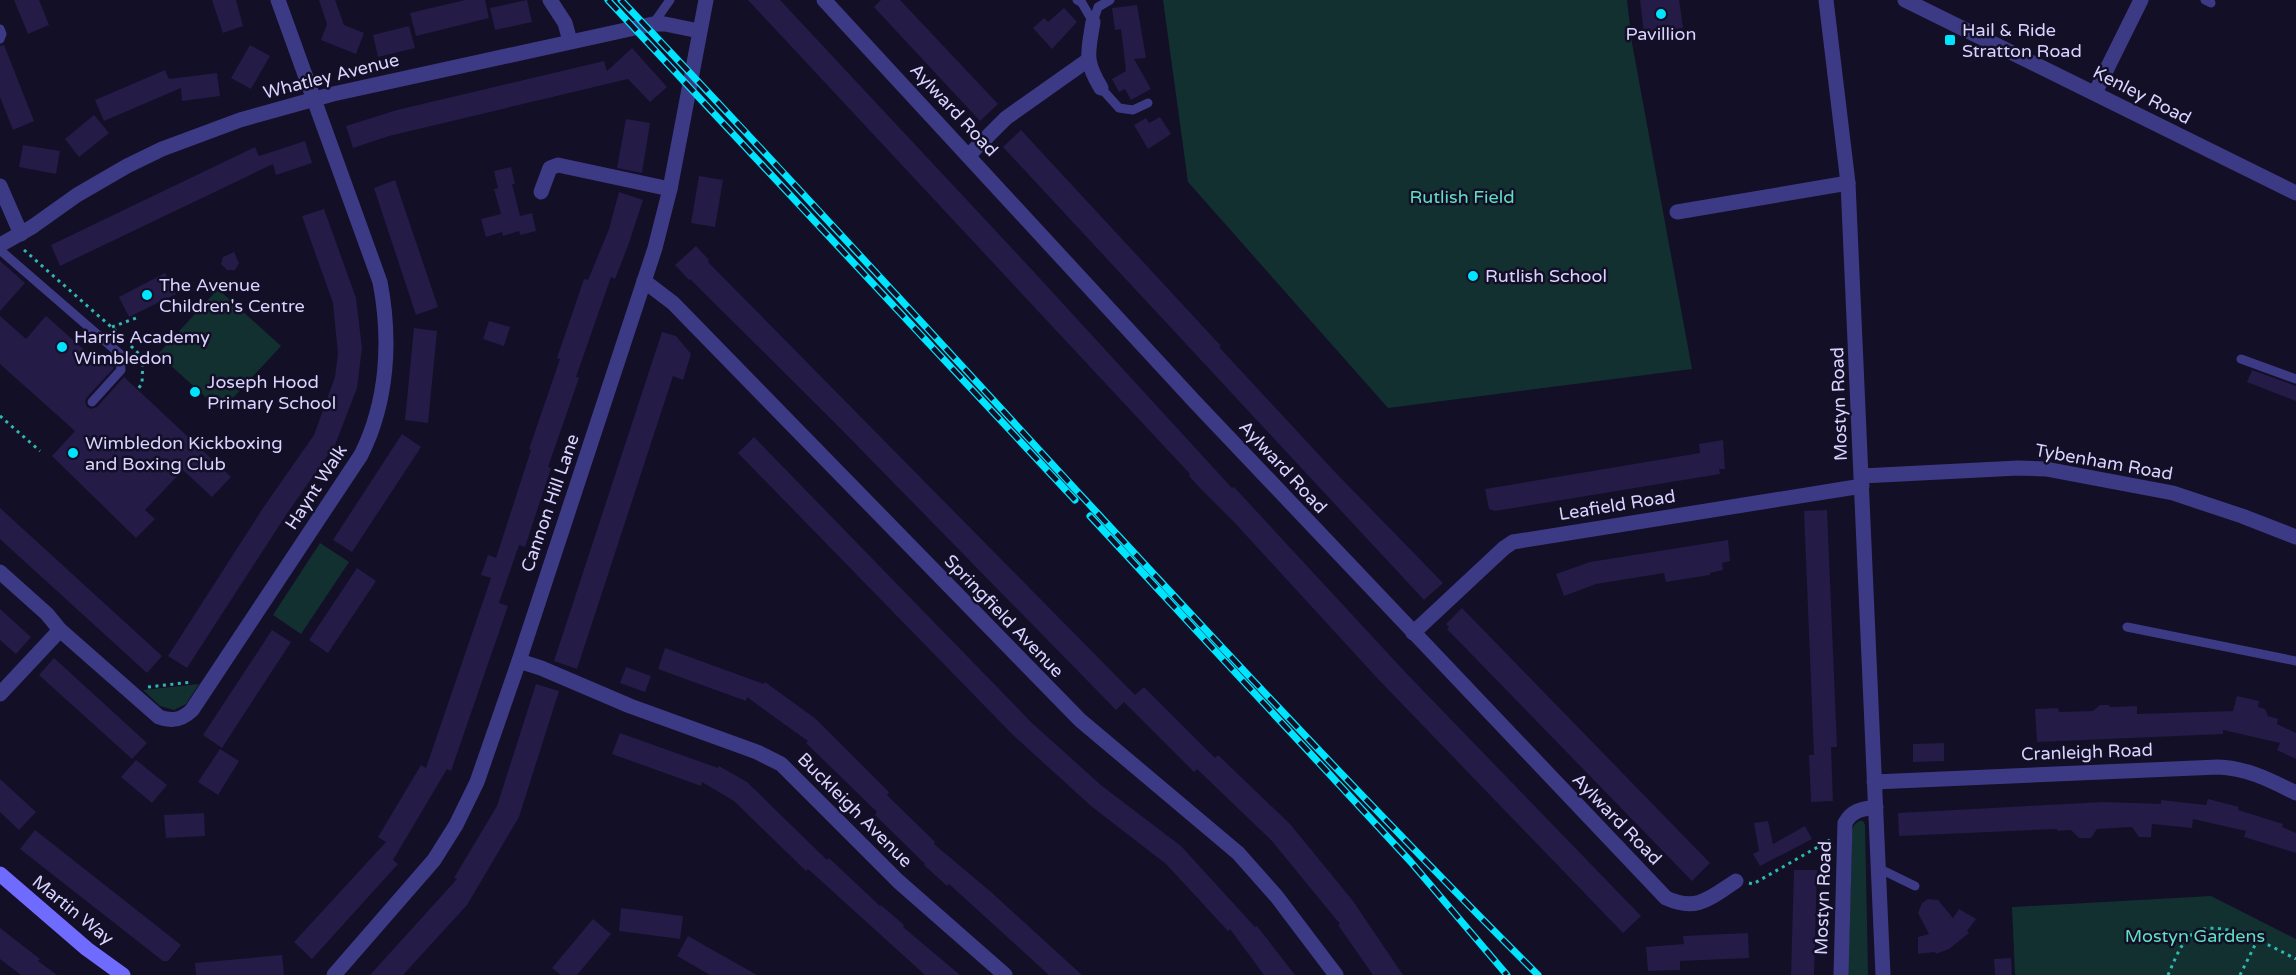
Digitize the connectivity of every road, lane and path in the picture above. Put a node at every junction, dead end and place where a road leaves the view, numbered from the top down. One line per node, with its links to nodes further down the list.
1 (278, 0): 20 (street, Haynt Walk)
2 (550, 0): 16 (street)
3 (670, 0): 12 (lane)
4 (706, 0): 14 (street, Cannon Hill Lane)
5 (824, 0): 22 (street, Aylward Road)
6 (1077, 0): 11 (lane)
7 (1110, 0): 11 (lane)
8 (1826, 0): 23 (street, Mostyn Road)
9 (1905, 0): 19 (street, Kenley Road)
10 (2141, 0): 19 (street)
11 (1093, 22): 17 (street)
12 (653, 24): 14 (street, Whatley Avenue); 16 (street, Whatley Avenue)
13 (0, 29): 15 (lane)
14 (699, 31): 25 (street, Cannon Hill Lane)
15 (0, 39)
16 (570, 41): 20 (street, Whatley Avenue)
17 (1088, 60): 18 (street); 22 (street)
18 (1101, 88): 21 (lane)
19 (2095, 93): 27 (street, Kenley Road)
20 (314, 99): 29 (street, Whatley Avenue); 48 (street, Haynt Walk)
21 (1148, 103)
22 (969, 155): 45 (street, Aylward Road)
23 (1848, 183): 28 (street); 40 (street, Mostyn Road)
24 (0, 186): 29 (street)
25 (670, 189): 26 (street); 32 (street, Cannon Hill Lane)
26 (541, 192)
27 (2296, 193)
28 (1677, 212)
29 (21, 234): 30 (street, Whatley Avenue)
30 (0, 245)
31 (0, 250): 37 (lane)
32 (644, 281): 46 (street, Cannon Hill Lane); 64 (street, Springfield Avenue)
33 (136, 318): 34 (path)
34 (112, 327)
35 (2241, 359): 36 (lane)
36 (2296, 379)
37 (92, 402)
38 (0, 416): 39 (path)
39 (40, 451)
40 (1862, 481): 41 (street, Tybenham Road); 45 (street, Leafield Road); 51 (street, Mostyn Road)
41 (2296, 537)
42 (0, 572): 44 (street, Haynt Walk)
43 (2127, 627): 47 (lane)
44 (60, 630): 49 (street, Haynt Walk); 50 (street)
45 (1413, 633): 57 (street, Aylward Road)
46 (519, 661): 62 (street, Cannon Hill Lane); 63 (street, Buckleigh Avenue)
47 (2296, 661)
48 (210, 681): 49 (path); 49 (street, Haynt Walk)
49 (128, 688)
50 (0, 694)
51 (1874, 782): 52 (street, Cranleigh Road); 53 (street, Mostyn Road)
52 (2296, 793)
53 (1876, 807): 54 (street, Mostyn Road); 55 (street, Mostyn Road)
54 (1844, 840): 57 (path); 65 (street, Mostyn Road)
55 (1878, 868): 58 (lane); 66 (street, Mostyn Road)
56 (0, 874): 61 (main road, Martin Way)
57 (1736, 881)
58 (1915, 886)
59 (2258, 939): 60 (path); 67 (path); 68 (path)
60 (2296, 958)
61 (123, 975)
62 (334, 975)
63 (1005, 975)
64 (1336, 975)
65 (1841, 975)
66 (1883, 975)
67 (2168, 975)
68 (2240, 975)

